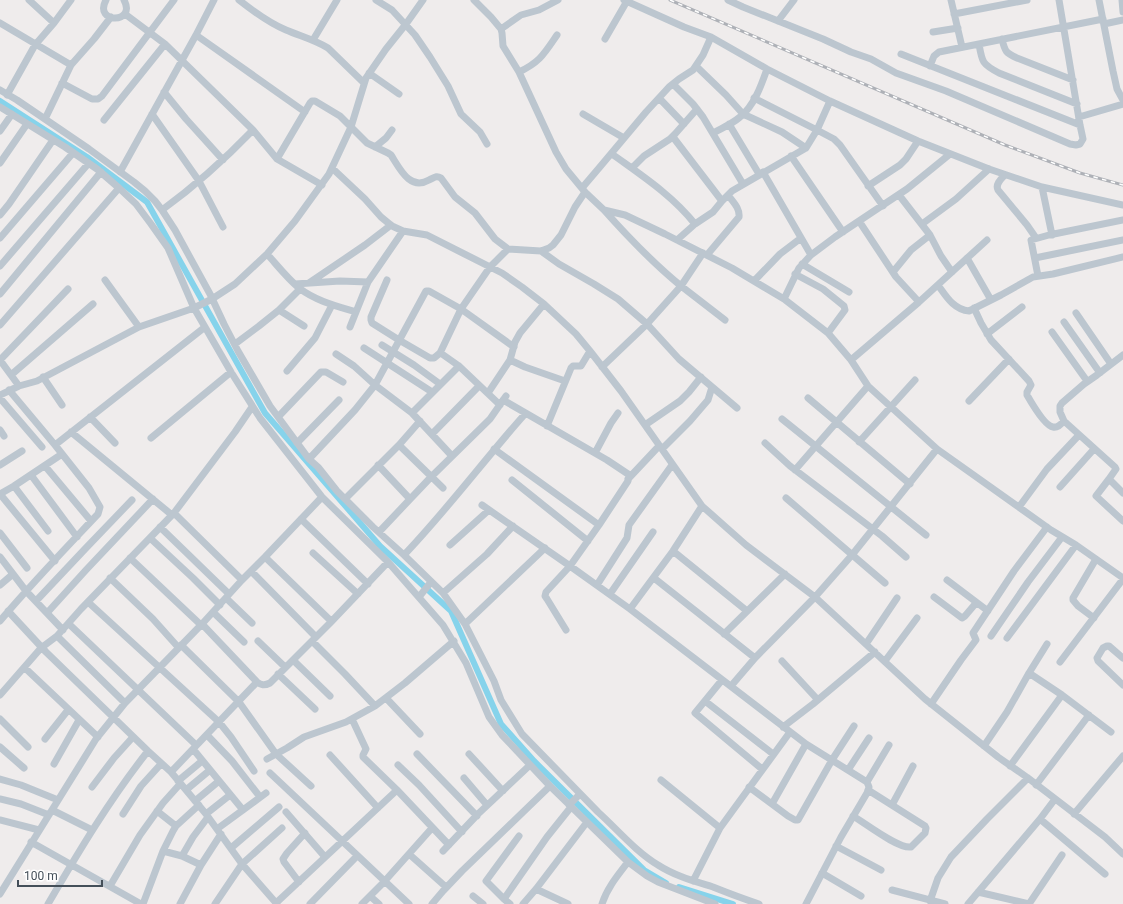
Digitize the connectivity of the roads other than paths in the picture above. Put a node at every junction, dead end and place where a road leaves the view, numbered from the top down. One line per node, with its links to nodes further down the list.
1 (29, 0): 30 (street)
2 (71, 0): 30 (street)
3 (106, 0): 25 (street)
4 (124, 0): 23 (street)
5 (174, 0): 35 (street)
6 (214, 0): 37 (street)
7 (239, 0): 42 (street)
8 (337, 0): 42 (street)
9 (376, 0): 31 (street)
10 (423, 0): 31 (street)
11 (474, 0): 34 (street)
12 (558, 0): 34 (street)
13 (728, 0): 27 (street)
14 (794, 0): 27 (street)
15 (951, 0): 24 (street)
16 (1027, 0): 24 (street)
17 (1059, 0): 32 (street)
18 (1099, 0): 28 (street)
19 (1122, 0): 21 (street)
20 (626, 1): 39 (street); 40 (street)
21 (1123, 7): 22 (street)
22 (1123, 12)
23 (125, 14): 25 (street); 35 (street)
24 (954, 14): 33 (street)
25 (111, 18): 49 (street)
26 (1123, 20): 28 (street)
27 (778, 21): 83 (street)
28 (1104, 22): 32 (street); 59 (street)
29 (0, 23): 43 (street)
30 (54, 23): 43 (street)
31 (406, 24): 54 (street); 95 (street)
32 (1064, 27): 41 (street); 55 (street)
33 (958, 28): 36 (street); 46 (street)
34 (501, 29): 53 (street)
35 (149, 32): 44 (street); 56 (street)
36 (933, 32)
37 (196, 35): 48 (street); 72 (street)
38 (557, 35): 53 (street)
39 (711, 37): 50 (street); 52 (street)
40 (606, 39)
41 (1002, 39): 45 (street); 55 (street)
42 (313, 40): 57 (street)
43 (35, 44): 49 (street); 62 (street)
44 (165, 44): 48 (street); 79 (street)
45 (979, 44): 46 (street); 68 (street)
46 (962, 47): 51 (street)
47 (901, 54): 51 (street)
48 (182, 60): 61 (street); 85 (street)
49 (71, 65): 56 (street)
50 (696, 66): 58 (street); 76 (street)
51 (930, 66): 83 (street)
52 (767, 69): 65 (street); 67 (street)
53 (519, 72): 119 (street)
54 (369, 74): 57 (street); 63 (street)
55 (1072, 80): 68 (street)
56 (62, 83): 78 (street)
57 (364, 83): 84 (street)
58 (673, 84): 64 (street); 71 (street)
59 (1120, 87): 66 (street)
60 (0, 90): 62 (street)
61 (164, 92): 74 (street); 103 (street)
62 (7, 94): 78 (street)
63 (398, 94)
64 (659, 98): 81 (street); 91 (street)
65 (754, 98): 76 (street); 87 (street)
66 (1123, 100)
67 (830, 101): 87 (street); 94 (street)
68 (1077, 104): 77 (street)
69 (1123, 104): 77 (street)
70 (0, 107): 73 (street)
71 (697, 109): 81 (street); 89 (street)
72 (305, 112): 84 (street); 102 (street)
73 (12, 114): 80 (street); 88 (street)
74 (152, 114): 110 (street); 113 (street)
75 (583, 114): 91 (street)
76 (743, 114): 82 (street); 97 (street)
77 (1079, 117): 83 (street)
78 (45, 119): 93 (street)
79 (104, 120)
80 (27, 124): 92 (street); 104 (street)
81 (684, 124): 90 (street)
82 (729, 124): 89 (street); 111 (street)
83 (1080, 126)
84 (351, 127): 96 (street); 106 (street)
85 (252, 130): 102 (street); 103 (street)
86 (392, 130): 96 (street)
87 (817, 130): 97 (street); 116 (street)
88 (0, 131)
89 (713, 133): 114 (street)
90 (673, 137): 107 (street); 122 (street)
91 (624, 138): 99 (street)
92 (53, 140): 93 (street); 127 (street)
93 (65, 140): 98 (street); 110 (street)
94 (918, 141): 100 (street); 116 (street)
95 (487, 144)
96 (375, 147): 144 (street)
97 (806, 148): 101 (street)
98 (73, 153): 105 (street); 138 (street)
99 (612, 154): 107 (street); 119 (street)
100 (950, 154): 108 (street); 121 (street)
101 (791, 156): 111 (street); 135 (street)
102 (277, 159): 115 (street)
103 (223, 160): 113 (street)
104 (0, 163)
105 (88, 164): 109 (street); 153 (street)
106 (332, 168): 115 (street); 132 (street)
107 (632, 168): 130 (street)
108 (989, 169): 112 (street); 131 (street)
109 (101, 172): 118 (street); 169 (street)
110 (120, 172): 125 (street)
111 (761, 173): 114 (street); 139 (street)
112 (1005, 175): 117 (street); 140 (street)
113 (199, 181): 125 (street); 133 (street)
114 (743, 184): 120 (street)
115 (322, 185): 146 (street)
116 (868, 186): 124 (street)
117 (1042, 187): 123 (street); 137 (street)
118 (119, 188): 173 (street); 186 (street)
119 (583, 190): 126 (street); 145 (street)
120 (728, 194): 122 (street); 147 (street)
121 (899, 195): 124 (street); 131 (street)
122 (722, 201): 130 (street)
123 (1123, 205)
124 (883, 206): 129 (street)
125 (162, 210): 173 (street)
126 (604, 210): 141 (street); 166 (street)
127 (0, 215)
128 (1123, 220): 137 (street)
129 (858, 221): 135 (street); 155 (street)
130 (695, 224): 141 (street)
131 (922, 224): 136 (street)
132 (391, 225): 134 (street); 163 (street)
133 (223, 227)
134 (403, 231): 154 (street); 162 (street)
135 (843, 232): 148 (street)
136 (930, 235): 155 (street); 156 (street)
137 (1052, 235): 140 (street)
138 (0, 238)
139 (801, 238): 148 (street); 161 (street)
140 (1036, 238): 151 (street)
141 (677, 240): 147 (street)
142 (987, 240): 150 (street)
143 (1123, 240): 151 (street)
144 (508, 249): 145 (street); 154 (street)
145 (541, 250): 185 (street)
146 (267, 254): 165 (street); 173 (street)
147 (705, 254): 161 (street); 166 (street)
148 (811, 255): 152 (street)
149 (1123, 257): 158 (street)
150 (967, 258): 156 (street); 171 (street)
151 (1035, 258): 158 (street)
152 (802, 264): 157 (street); 168 (street)
153 (0, 266)
154 (490, 267): 175 (street); 179 (street)
155 (893, 272): 172 (street)
156 (952, 272): 164 (street)
157 (795, 274): 170 (street); 192 (street)
158 (1038, 276): 171 (street)
159 (105, 280): 188 (street)
160 (387, 280): 194 (street)
161 (754, 281): 170 (street)
162 (368, 282): 163 (street); 181 (street)
163 (309, 283): 165 (street)
164 (938, 285): 172 (street); 178 (street)
165 (298, 286): 176 (street); 180 (street)
166 (681, 286): 183 (street); 185 (street)
167 (68, 289): 205 (street)
168 (849, 292)
169 (0, 294)
170 (784, 299): 192 (street)
171 (991, 300): 178 (street)
172 (919, 302): 207 (street)
173 (203, 303): 188 (street); 189 (street); 195 (street)
174 (93, 304): 215 (street)
175 (544, 304): 197 (street); 199 (street)
176 (332, 305): 181 (street); 212 (street)
177 (1022, 307): 193 (street)
178 (974, 308): 193 (street)
179 (461, 309): 194 (street); 197 (street); 201 (street)
180 (278, 310): 187 (street); 195 (street)
181 (356, 312): 190 (street)
182 (1076, 313): 209 (street)
183 (725, 320)
184 (1064, 322): 214 (street)
185 (647, 324): 211 (street); 217 (street)
186 (0, 325)
187 (304, 326)
188 (139, 327): 216 (street)
189 (205, 327): 213 (street); 244 (street)
190 (350, 327)
191 (1052, 332): 220 (street)
192 (828, 333): 207 (street)
193 (987, 334): 204 (street)
194 (400, 340): 200 (street); 201 (street)
195 (235, 344): 243 (street)
196 (382, 345): 200 (street)
197 (514, 346): 206 (street)
198 (364, 348): 208 (street)
199 (590, 351): 211 (street); 219 (street)
200 (393, 352): 208 (street); 222 (street)
201 (440, 353): 210 (street)
202 (336, 354): 223 (street)
203 (1123, 355): 209 (street)
204 (1009, 359): 235 (street); 247 (street)
205 (0, 360): 215 (street)
206 (510, 360): 219 (street); 230 (street)
207 (851, 360): 226 (street)
208 (387, 362): 223 (street); 229 (street)
209 (1111, 364): 214 (street)
210 (459, 366): 222 (street); 225 (street)
211 (602, 367): 249 (street)
212 (287, 371)
213 (231, 372): 237 (street); 255 (street)
214 (1100, 373): 220 (street)
215 (11, 375): 224 (street)
216 (44, 377): 224 (street); 236 (street)
217 (701, 377): 227 (street); 249 (street)
218 (915, 380): 238 (street)
219 (565, 381): 250 (street)
220 (1087, 381): 247 (street)
221 (343, 382): 243 (street)
222 (440, 384): 229 (street)
223 (375, 385): 240 (street); 272 (street)
224 (19, 386): 228 (street)
225 (479, 386): 230 (street); 252 (street)
226 (868, 386): 238 (street); 248 (street)
227 (712, 387): 239 (street); 264 (street)
228 (9, 390): 231 (street); 261 (street)
229 (432, 392): 240 (street)
230 (488, 393): 234 (street)
231 (0, 397): 263 (street)
232 (808, 398): 248 (street)
233 (339, 400): 258 (street)
234 (503, 400): 242 (street); 271 (street)
235 (969, 401)
236 (62, 406)
237 (252, 406): 254 (street); 300 (street)
238 (891, 406): 256 (street); 266 (street)
239 (737, 408)
240 (412, 413): 246 (street)
241 (618, 413): 269 (street)
242 (525, 414): 250 (street); 265 (street)
243 (278, 416): 254 (street)
244 (90, 417): 251 (street); 257 (street)
245 (782, 419): 262 (street)
246 (420, 421): 252 (street); 260 (street)
247 (1064, 421): 253 (street)
248 (837, 423): 256 (street); 262 (street)
249 (645, 425): 264 (street)
250 (547, 426): 269 (street)
251 (71, 432): 261 (street); 291 (street)
252 (432, 434): 271 (street)
253 (1079, 435): 267 (street); 298 (street)
254 (283, 436): 258 (street); 289 (street)
255 (151, 438)
256 (859, 442): 283 (street)
257 (115, 443)
258 (297, 443): 272 (street)
259 (765, 443): 277 (street)
260 (399, 444): 274 (street); 279 (street)
261 (55, 445): 270 (street)
262 (816, 446): 277 (street); 297 (street)
263 (42, 447)
264 (660, 448): 275 (street); 280 (street)
265 (494, 449): 304 (street); 323 (street)
266 (937, 449): 283 (street); 298 (street)
267 (1094, 449): 281 (street); 285 (street)
268 (22, 451): 273 (street)
269 (595, 453): 280 (street)
270 (62, 454): 276 (street); 302 (street)
271 (452, 456): 279 (street)
272 (309, 459): 292 (street)
273 (0, 465)
274 (378, 465): 292 (street); 293 (street)
275 (672, 465): 296 (street); 345 (street)
276 (45, 466): 278 (street); 302 (street)
277 (795, 470): 308 (street)
278 (31, 475): 284 (street); 314 (street)
279 (431, 477): 286 (street); 293 (street)
280 (628, 479): 304 (street)
281 (1109, 479): 287 (street); 303 (street)
282 (512, 480): 317 (street)
283 (910, 484): 297 (street)
284 (14, 486): 288 (street); 309 (street)
285 (1060, 487)
286 (443, 488)
287 (1123, 493)
288 (0, 494): 330 (street)
289 (322, 496): 301 (street); 331 (street)
290 (786, 498): 324 (street)
291 (153, 499): 300 (street); 364 (street)
292 (345, 499): 310 (street)
293 (410, 499): 310 (street)
294 (132, 500): 355 (street)
295 (482, 505): 299 (street)
296 (702, 506): 321 (street); 336 (street)
297 (891, 507): 308 (street); 313 (street)
298 (1019, 507): 307 (street)
299 (489, 510): 305 (street); 318 (street)
300 (173, 514): 306 (street); 340 (street)
301 (302, 519): 325 (street); 343 (street)
302 (91, 521): 314 (street)
303 (1123, 521)
304 (599, 525): 317 (street)
305 (513, 526): 320 (street); 348 (street)
306 (160, 527): 316 (street); 351 (street)
307 (1047, 527): 315 (street); 361 (street)
308 (873, 530): 324 (street); 327 (street)
309 (48, 531)
310 (379, 532): 323 (street)
311 (653, 532): 350 (street)
312 (0, 533): 333 (street)
313 (926, 535)
314 (77, 537): 330 (street)
315 (1062, 537): 319 (street); 376 (street)
316 (150, 538): 326 (street); 358 (street)
317 (588, 541): 332 (street)
318 (450, 545)
319 (1076, 545): 329 (street); 377 (street)
320 (545, 548): 332 (street); 372 (street)
321 (673, 551): 338 (street); 363 (street)
322 (313, 553): 349 (street)
323 (404, 555): 346 (street)
324 (852, 555): 342 (street); 352 (street)
325 (265, 557): 334 (street); 368 (street)
326 (130, 558): 337 (street); 371 (street)
327 (906, 558)
328 (0, 559): 335 (street)
329 (1096, 559): 339 (street); 366 (street)
330 (54, 561): 347 (street)
331 (388, 562): 343 (street); 346 (street)
332 (570, 566): 345 (street); 373 (street)
333 (27, 568)
334 (251, 571): 340 (street); 378 (street)
335 (13, 574): 344 (street); 347 (street)
336 (785, 574): 352 (street); 363 (street)
337 (110, 578): 356 (street); 384 (street)
338 (654, 578): 359 (street); 375 (street)
339 (1123, 579): 366 (street)
340 (242, 580): 351 (street)
341 (946, 580): 357 (street)
342 (885, 583)
343 (368, 584): 349 (street)
344 (0, 585)
345 (597, 585): 350 (street)
346 (425, 590): 348 (street); 380 (street)
347 (26, 591): 355 (street); 360 (street)
348 (443, 593): 372 (street)
349 (358, 594): 368 (street)
350 (610, 594): 359 (street)
351 (228, 596): 358 (street); 369 (street)
352 (815, 597): 382 (street); 387 (street)
353 (934, 597): 357 (street)
354 (897, 598): 382 (street)
355 (36, 601): 364 (street)
356 (88, 602): 370 (street); 393 (street)
357 (976, 602): 361 (street)
358 (220, 604): 362 (street)
359 (630, 609): 398 (street)
360 (8, 611): 367 (street); 385 (street)
361 (988, 611): 411 (street)
362 (213, 612): 371 (street); 381 (street)
363 (747, 612): 375 (street)
364 (47, 613): 374 (street)
365 (917, 618): 391 (street)
366 (1094, 618): 392 (street)
367 (0, 621)
368 (331, 622): 378 (street)
369 (252, 623)
370 (69, 624): 374 (street); 402 (street)
371 (202, 624): 384 (street); 399 (street)
372 (465, 624): 480 (street)
373 (566, 630)
374 (60, 633): 385 (street); 410 (street)
375 (724, 634): 387 (street)
376 (991, 636)
377 (1007, 638)
378 (314, 639): 389 (street); 412 (street)
379 (258, 641): 394 (street)
380 (454, 641): 406 (street); 450 (street)
381 (244, 642)
382 (866, 644): 386 (street)
383 (1047, 644): 396 (street)
384 (180, 646): 393 (street); 409 (street)
385 (42, 648): 395 (street); 416 (street)
386 (875, 652): 391 (street); 407 (street)
387 (756, 658): 401 (street)
388 (1123, 658): 400 (street)
389 (292, 660): 394 (street); 405 (street)
390 (782, 661): 407 (street)
391 (885, 661): 411 (street)
392 (1060, 662)
393 (160, 667): 402 (street); 420 (street)
394 (285, 667): 397 (street)
395 (25, 668): 404 (street); 414 (street)
396 (1029, 673): 403 (street); 433 (street)
397 (278, 674): 399 (street); 413 (street)
398 (722, 680): 401 (street); 408 (street)
399 (256, 682): 409 (street)
400 (1123, 685)
401 (731, 686): 422 (street)
402 (137, 690): 410 (street); 436 (street)
403 (1062, 695): 415 (street); 452 (street)
404 (0, 696)
405 (330, 696)
406 (386, 698): 412 (street); 426 (street)
407 (818, 700): 422 (street)
408 (705, 701): 441 (street); 454 (street)
409 (239, 702): 420 (street); 438 (street)
410 (125, 703): 416 (street)
411 (931, 704): 433 (street)
412 (375, 706): 418 (street)
413 (314, 709)
414 (68, 710): 419 (street); 430 (street)
415 (1089, 715): 424 (street); 467 (street)
416 (113, 718): 427 (street); 428 (street)
417 (0, 719): 435 (street)
418 (352, 719): 438 (street); 473 (street)
419 (79, 720): 427 (street); 447 (street)
420 (219, 722): 425 (street); 457 (street)
421 (854, 726): 445 (street)
422 (783, 727): 423 (street)
423 (790, 732): 431 (street); 441 (street)
424 (1111, 732)
425 (207, 734): 436 (street); 486 (street)
426 (420, 734)
427 (98, 737): 479 (street)
428 (133, 737): 437 (street); 470 (street)
429 (869, 738): 456 (street)
430 (45, 739)
431 (806, 744): 445 (street); 482 (street)
432 (889, 745): 466 (street)
433 (984, 746): 452 (street)
434 (0, 747): 453 (street)
435 (28, 747)
436 (195, 747): 446 (street); 458 (street)
437 (148, 751): 448 (street); 502 (street)
438 (276, 754): 444 (street); 468 (street)
439 (417, 754): 492 (street)
440 (469, 754): 475 (street)
441 (773, 754): 454 (street)
442 (330, 756): 485 (street)
443 (1123, 756): 490 (street)
444 (267, 759)
445 (832, 760): 456 (street); 482 (street)
446 (202, 761): 455 (street); 465 (street)
447 (54, 764)
448 (161, 764): 458 (street); 489 (street)
449 (398, 765): 504 (street)
450 (530, 765): 469 (street); 475 (street)
451 (913, 766): 484 (street)
452 (1010, 766): 461 (street)
453 (24, 768)
454 (762, 769): 471 (street)
455 (210, 770): 464 (street); 472 (street)
456 (848, 770): 466 (street)
457 (254, 771)
458 (171, 772): 465 (street)
459 (270, 773): 507 (street)
460 (464, 778): 483 (street)
461 (1028, 778): 467 (street); 539 (street)
462 (0, 779): 479 (street)
463 (661, 780): 500 (street)
464 (219, 781): 476 (street); 481 (street)
465 (179, 782): 472 (street); 487 (street)
466 (867, 782): 474 (street)
467 (1036, 784): 478 (street)
468 (311, 786)
469 (550, 786): 480 (street); 531 (street)
470 (92, 787)
471 (749, 787): 482 (street); 500 (street)
472 (186, 790): 481 (street)
473 (397, 790): 485 (street); 499 (street)
474 (868, 790): 484 (street); 493 (street)
475 (503, 791): 483 (street)
476 (230, 795): 486 (street); 491 (street)
477 (0, 799): 488 (street)
478 (1055, 799): 490 (street); 494 (street)
479 (58, 800): 488 (street)
480 (574, 801): 496 (street); 527 (street); 540 (street)
481 (197, 803): 491 (street); 497 (street)
482 (772, 804)
483 (488, 805): 492 (street)
484 (892, 805): 493 (street)
485 (378, 808): 507 (street)
486 (243, 810): 503 (street)
487 (157, 811): 497 (street); 530 (street)
488 (50, 812): 501 (street); 502 (street)
489 (123, 814)
490 (1074, 814): 515 (street)
491 (207, 816): 503 (street); 517 (street)
492 (477, 816): 504 (street)
493 (853, 816): 510 (street)
494 (1040, 819): 526 (street); 535 (street)
495 (0, 820): 501 (street)
496 (587, 822): 520 (street); 532 (street)
497 (176, 826): 512 (street)
498 (282, 828): 523 (street)
499 (432, 828): 509 (street); 514 (street)
500 (720, 828): 527 (street)
501 (39, 830): 508 (street)
502 (92, 830): 521 (street)
503 (219, 832): 511 (street); 522 (street)
504 (462, 832): 509 (street)
505 (304, 833): 511 (street); 519 (street); 529 (street)
506 (519, 836): 540 (street)
507 (342, 841): 518 (street); 519 (street)
508 (31, 842): 521 (street); 534 (street)
509 (449, 845): 513 (street)
510 (836, 846): 524 (street); 525 (street)
511 (231, 848): 523 (street)
512 (163, 851): 517 (street); 542 (street)
513 (443, 851)
514 (409, 854): 528 (street); 531 (street)
515 (1123, 854)
516 (1062, 855): 560 (street)
517 (182, 856): 522 (street)
518 (358, 856): 528 (street); 546 (street)
519 (325, 857): 529 (street)
520 (628, 862): 554 (street); 555 (street)
521 (72, 864): 530 (street); 541 (street)
522 (201, 864): 543 (street)
523 (242, 864): 544 (street); 545 (street)
524 (881, 870)
525 (822, 873): 538 (street); 557 (street)
526 (1105, 874)
527 (693, 880): 556 (street)
528 (385, 881): 536 (street); 549 (street)
529 (299, 882): 545 (street)
530 (110, 886): 542 (street)
531 (446, 887): 550 (street)
532 (536, 889): 552 (street); 553 (street)
533 (892, 890): 539 (street)
534 (1, 892)
535 (978, 892): 559 (street); 560 (street)
536 (370, 896): 547 (street); 548 (street)
537 (473, 896): 551 (street)
538 (861, 896)
539 (930, 901): 558 (street)
540 (507, 902)
541 (48, 904)
542 (142, 904)
543 (180, 904)
544 (215, 904)
545 (276, 904)
546 (310, 904)
547 (362, 904)
548 (379, 904)
549 (410, 904)
550 (432, 904)
551 (482, 904)
552 (523, 904)
553 (568, 904)
554 (602, 904)
555 (715, 904)
556 (759, 904)
557 (806, 904)
558 (945, 904)
559 (968, 904)
560 (1029, 904)

